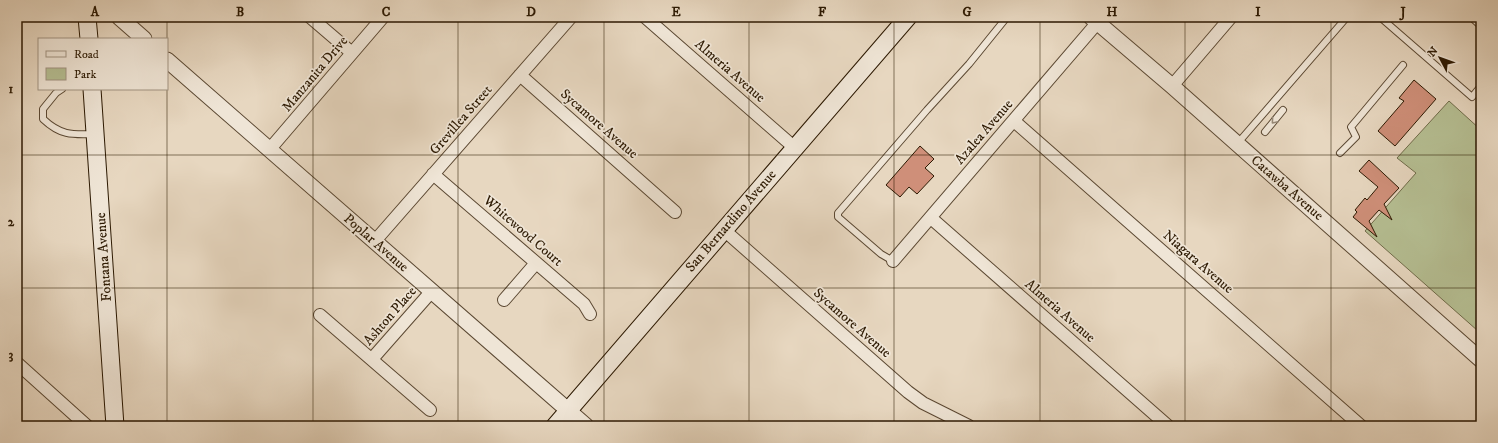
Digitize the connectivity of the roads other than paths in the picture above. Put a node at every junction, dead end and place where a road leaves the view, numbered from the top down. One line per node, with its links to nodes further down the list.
1 (87, 17): 15 (main road)
2 (119, 17): 16 (street)
3 (310, 17): 17 (street)
4 (383, 17): 17 (street, Manzanita Drive)
5 (571, 17): 20 (street, Grevillea Street)
6 (645, 17): 30 (street, Almeria Avenue)
7 (908, 17): 30 (main road, San Bernardino Avenue)
8 (1007, 17): 38 (lane)
9 (1231, 17): 21 (street)
10 (1347, 17): 29 (lane)
11 (1380, 17): 22 (lane)
12 (1471, 17): 14 (lane)
13 (1095, 20): 21 (street, Catawba Avenue); 26 (street, Azalea Avenue)
14 (1481, 26)
15 (89, 38)
16 (143, 38)
17 (352, 53): 31 (street, Manzanita Drive)
18 (168, 61): 31 (street, Poplar Avenue)
19 (1403, 66): 32 (lane)
20 (520, 75): 33 (street, Grevillea Street); 34 (street, Sycamore Avenue)
21 (1172, 86): 29 (street, Catawba Avenue)
22 (1481, 86)
23 (60, 90): 28 (lane)
24 (92, 90): 28 (main road, Fontana Avenue)
25 (1283, 110): 27 (lane, one-way to 27)
26 (1014, 121): 35 (street, Azalea Avenue); 55 (street, Niagara Avenue)
27 (1265, 132)
28 (96, 134): 50 (main road, Fontana Avenue)
29 (1237, 144): 45 (street, Catawba Avenue)
30 (795, 148): 36 (main road, San Bernardino Avenue)
31 (269, 150): 37 (street, Poplar Avenue)
32 (1340, 153)
33 (434, 174): 37 (street, Grevillea Street); 39 (street, Whitewood Court)
34 (675, 212)
35 (931, 218): 38 (street, Azalea Avenue); 54 (street, Almeria Avenue)
36 (724, 230): 48 (main road, San Bernardino Avenue); 53 (street, Sycamore Avenue)
37 (374, 242): 40 (street, Poplar Avenue)
38 (893, 261)
39 (536, 263): 41 (street); 42 (street, Whitewood Court)
40 (431, 292): 44 (street, Ashton Place); 48 (street, Poplar Avenue)
41 (504, 300)
42 (590, 314)
43 (320, 315): 44 (street, Ashton Place)
44 (372, 359): 47 (street, Ashton Place)
45 (1481, 360)
46 (17, 363): 49 (street)
47 (430, 410)
48 (568, 411): 51 (main road, San Bernardino Avenue); 52 (street, Poplar Avenue)
49 (88, 426)
50 (115, 426)
51 (555, 426)
52 (586, 426)
53 (969, 426)
54 (1168, 426)
55 (1361, 426)

